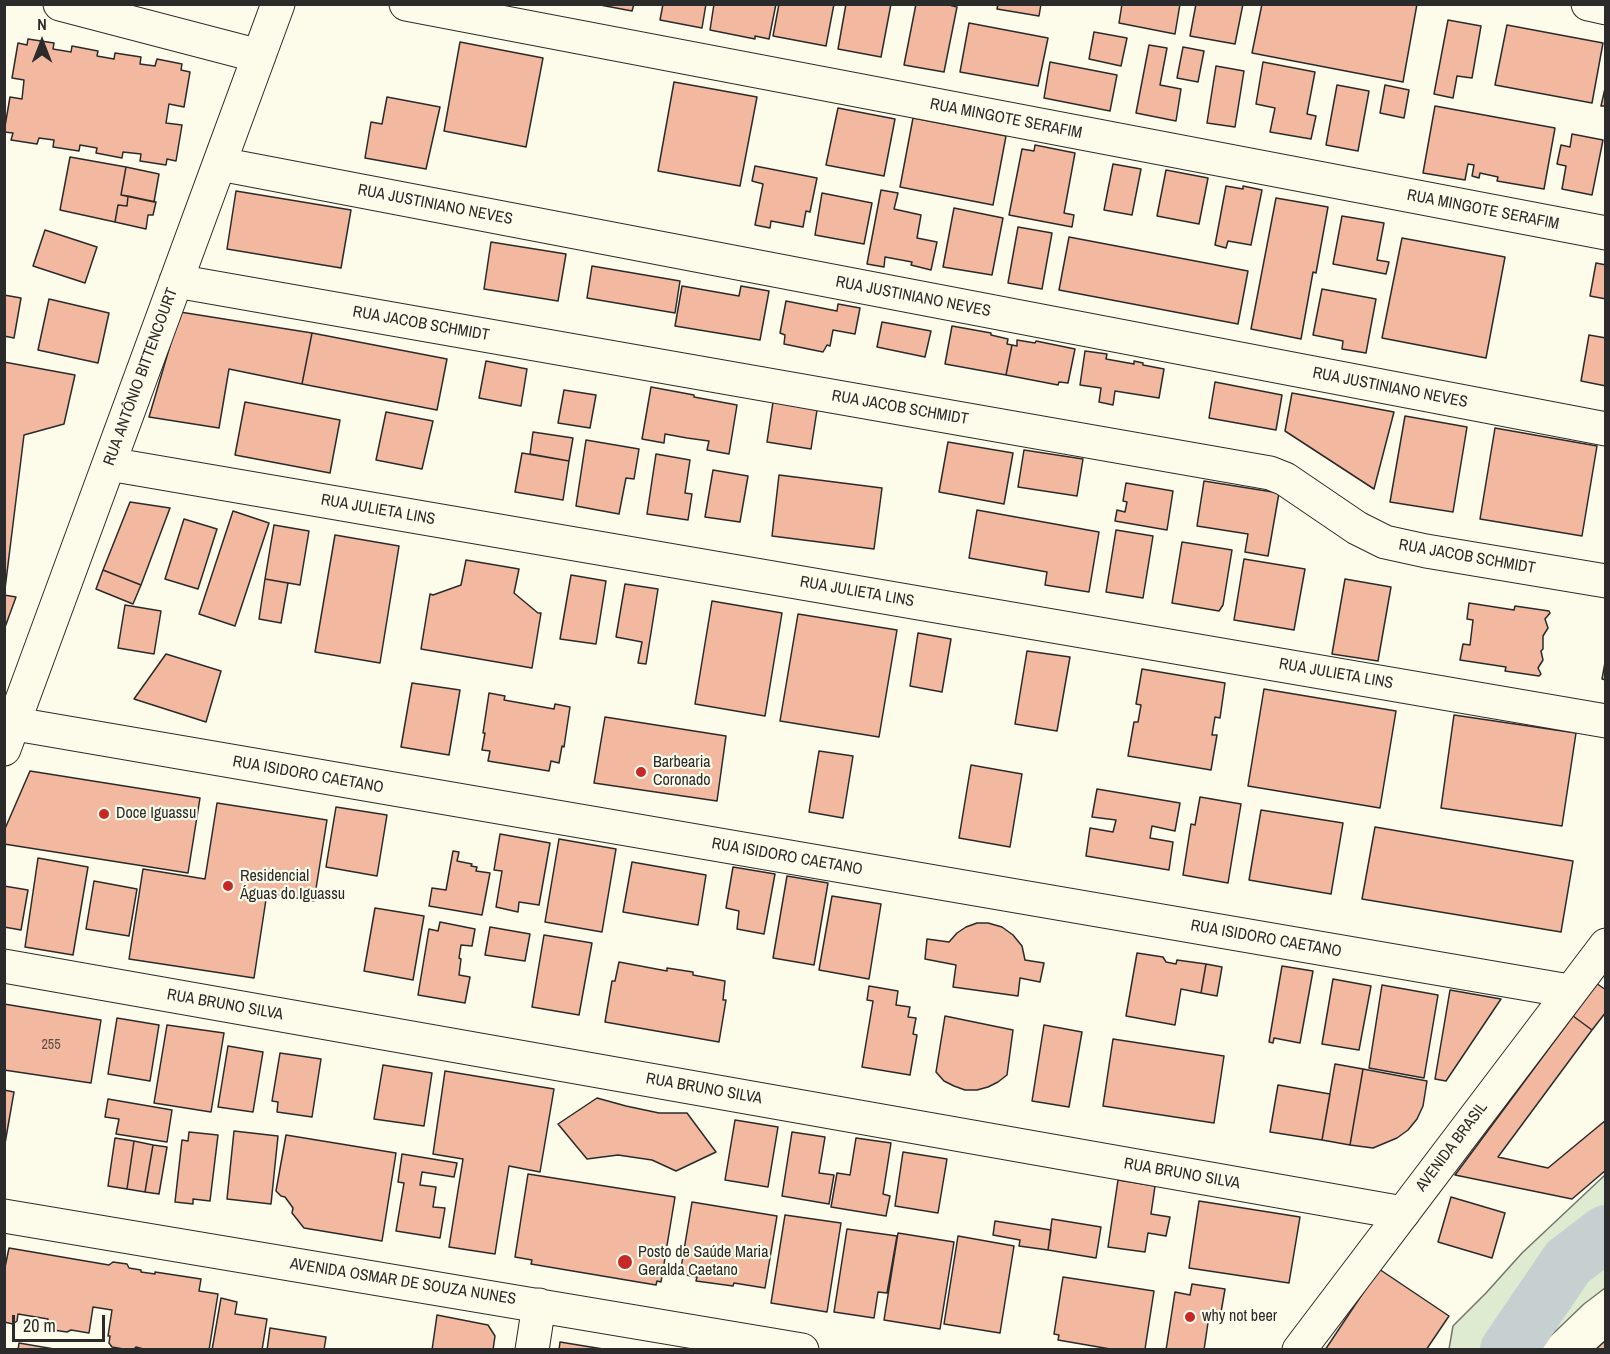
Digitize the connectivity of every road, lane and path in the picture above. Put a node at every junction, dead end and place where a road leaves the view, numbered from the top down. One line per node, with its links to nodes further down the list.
1 (60, 4): 6 (street)
2 (278, 4): 6 (street, RUA ANTÔNIO BITTENCOURT)
3 (406, 4): 8 (street, RUA MINGOTE SERAFIM)
4 (1588, 4): 5 (street)
5 (1605, 8)
6 (259, 56): 7 (street, RUA ANTÔNIO BITTENCOURT)
7 (220, 164): 9 (street, RUA ANTÔNIO BITTENCOURT); 10 (street, RUA JUSTINIANO NEVES)
8 (1605, 233)
9 (176, 281): 11 (street, RUA ANTÔNIO BITTENCOURT); 12 (street, RUA JACOB SCHMIDT)
10 (1605, 429)
11 (109, 464): 13 (street, RUA JULIETA LINS); 14 (street, RUA ANTÔNIO BITTENCOURT)
12 (1605, 580)
13 (1605, 721)
14 (8, 732): 17 (street, RUA ISIDORO CAETANO)
15 (1605, 945): 17 (street, AVENIDA BRASIL)
16 (4, 966): 18 (street, RUA BRUNO SILVA)
17 (1569, 991): 18 (street, AVENIDA BRASIL)
18 (1403, 1213): 23 (street, AVENIDA BRASIL)
19 (4, 1216): 20 (street, AVENIDA OSMAR DE SOUZA NUNES)
20 (539, 1305): 21 (street); 22 (street, AVENIDA OSMAR DE SOUZA NUNES)
21 (531, 1350)
22 (802, 1350)
23 (1299, 1350)

